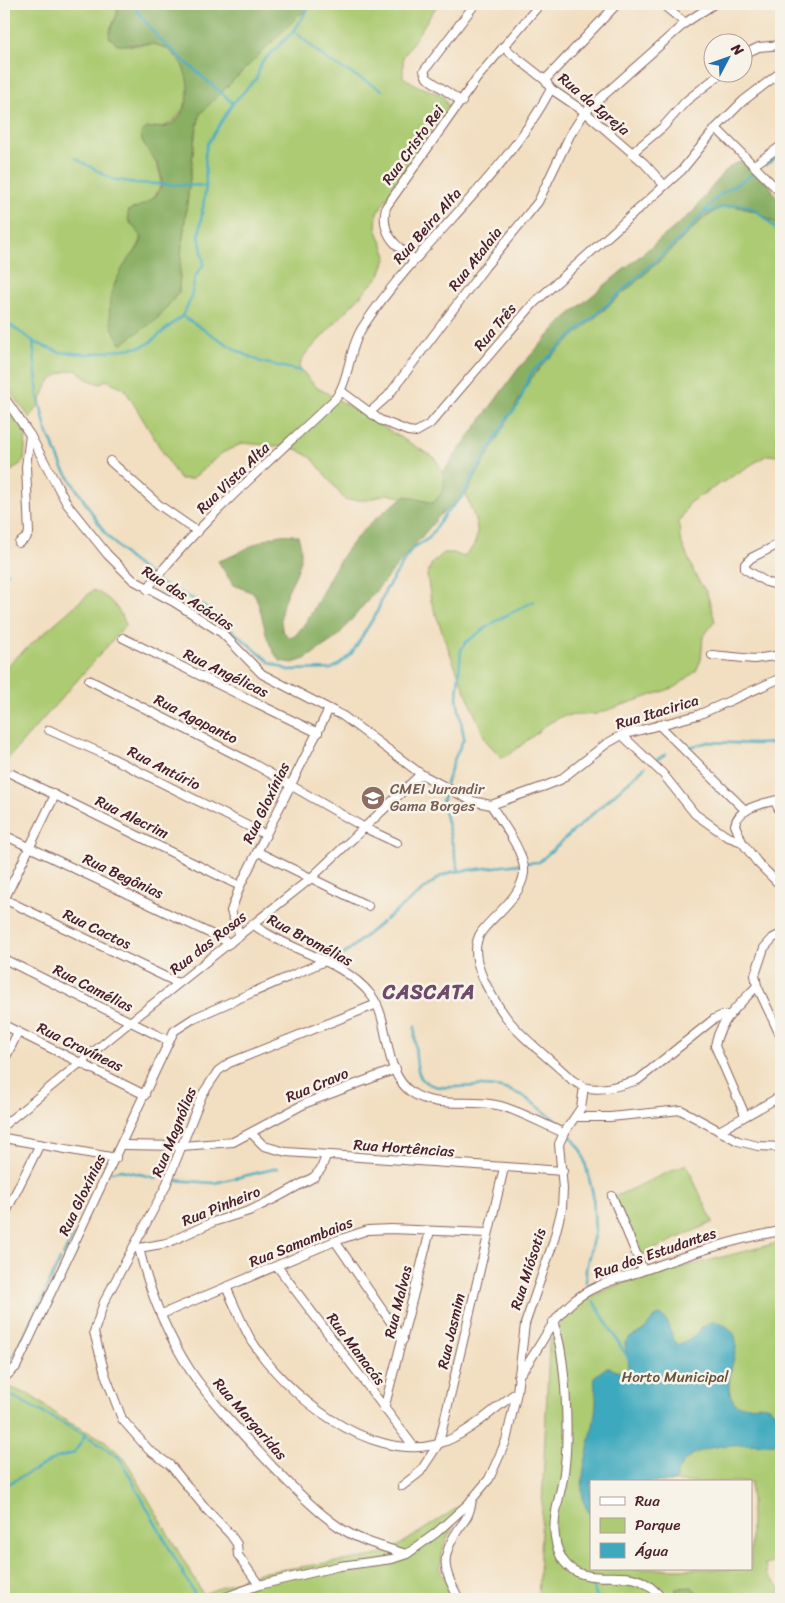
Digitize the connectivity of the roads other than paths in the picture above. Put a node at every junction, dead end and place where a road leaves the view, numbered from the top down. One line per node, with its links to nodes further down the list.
1 (474, 4): 14 (street)
2 (540, 4): 8 (street, Rua Cristo Rei)
3 (617, 4): 11 (street)
4 (662, 4): 6 (street)
5 (714, 4): 6 (street, Rua Atalaia)
6 (685, 23): 15 (street, Rua Atalaia)
7 (781, 45): 9 (street)
8 (503, 47): 11 (street, Rua da Igreja); 14 (street, Rua Cristo Rei)
9 (752, 50)
10 (781, 72): 16 (street, Rua Três)
11 (545, 80): 13 (street, Rua da Igreja)
12 (710, 82): 18 (street)
13 (552, 89): 15 (street, Rua da Igreja); 24 (street, Rua Beira Alta)
14 (462, 102): 24 (street, Rua Cristo Rei)
15 (585, 112): 18 (street, Rua da Igreja); 27 (street, Rua Atalaia)
16 (716, 128): 19 (street); 20 (street, Rua Três)
17 (781, 146): 19 (street)
18 (632, 153): 20 (street, Rua da Igreja)
19 (754, 165): 21 (street)
20 (664, 185): 27 (street, Rua Três)
21 (781, 193)
22 (4, 222): 23 (street)
23 (4, 240)
24 (415, 260): 25 (street, Rua Beira Alta)
25 (341, 391): 27 (street, Rua Três); 30 (street, Rua Vista Alta)
26 (4, 397): 28 (street, Rua das Acácias)
27 (370, 412)
28 (30, 436): 31 (street); 34 (street, Rua das Acácias)
29 (110, 461): 30 (street)
30 (198, 532): 34 (street, Rua Vista Alta)
31 (18, 543)
32 (781, 543): 33 (street)
33 (781, 586)
34 (147, 589): 40 (street, Rua das Acácias)
35 (123, 638): 43 (street, Rua Angélicas)
36 (712, 655): 37 (street)
37 (781, 655)
38 (781, 678): 41 (street, Rua Itacirica)
39 (89, 680): 47 (street, Rua Agapanto)
40 (330, 709): 43 (street, Rua Gloxínias); 46 (street, Rua das Acácias)
41 (659, 725): 44 (street, Rua Itacirica); 51 (street)
42 (49, 730): 55 (street, Rua Antúrio)
43 (318, 733): 47 (street, Rua Gloxínias)
44 (622, 735): 50 (street, Rua Itacirica); 56 (street)
45 (12, 774): 48 (street, Rua Alecrim)
46 (421, 774): 50 (street, Rua das Acácias); 53 (street, Rua das Rosas)
47 (290, 785): 53 (street, Rua Agapanto); 55 (street, Rua Gloxínias)
48 (55, 795): 58 (street); 61 (street, Rua Alecrim)
49 (778, 800): 51 (street); 52 (street)
50 (492, 805): 83 (street)
51 (746, 811): 56 (street)
52 (781, 814)
53 (364, 828): 57 (street, Rua Agapanto); 60 (street, Rua das Rosas)
54 (4, 835): 58 (street, Rua Begônias)
55 (266, 835): 59 (street, Rua Gloxínias)
56 (742, 842): 62 (street)
57 (397, 843)
58 (30, 847): 63 (street); 68 (street, Rua Begônias)
59 (258, 852): 60 (street); 61 (street, Rua Gloxínias)
60 (310, 879): 64 (street); 65 (street, Rua das Rosas)
61 (240, 886): 67 (street, Rua Gloxínias)
62 (781, 886)
63 (4, 899): 71 (street, Rua Cactos)
64 (368, 906)
65 (254, 925): 67 (street, Rua das Rosas); 70 (street, Rua Bromélias)
66 (781, 934): 72 (street)
67 (240, 936): 68 (street, Rua das Rosas)
68 (230, 943): 71 (street, Rua das Rosas)
69 (4, 959): 75 (street, Rua Camélias)
70 (325, 961): 73 (street, Rua Bromélias); 79 (street, Rua Gloxínias)
71 (178, 983): 75 (street, Rua das Rosas)
72 (758, 986): 74 (street); 78 (street)
73 (377, 1004): 82 (street, Rua Bromélias); 95 (street, Rua Magnólias)
74 (730, 1015): 83 (street); 86 (street)
75 (130, 1022): 79 (street, Rua Camélias); 81 (street, Rua das Rosas)
76 (4, 1025): 77 (street, Rua Cravíneas)
77 (18, 1032): 80 (street); 81 (street, Rua Cravíneas)
78 (781, 1037)
79 (169, 1041): 84 (street, Rua Gloxínias)
80 (4, 1061)
81 (80, 1062): 84 (street, Rua Cravíneas); 88 (street, Rua das Rosas)
82 (396, 1069): 90 (street, Rua Cravo); 91 (street, Rua Bromélias)
83 (584, 1087): 87 (street)
84 (145, 1094): 94 (street, Rua Gloxínias)
85 (781, 1096): 86 (street)
86 (744, 1115): 89 (street)
87 (576, 1117): 89 (street); 91 (street)
88 (4, 1126)
89 (720, 1132): 96 (street)
90 (251, 1133): 95 (street, Rua Cravo); 97 (street, Rua Hortências)
91 (564, 1133): 100 (street)
92 (4, 1138): 93 (street)
93 (40, 1144): 98 (street); 102 (street)
94 (122, 1146): 95 (street, Rua Cravo); 98 (street, Rua Gloxínias)
95 (182, 1146): 107 (street, Rua Magnólias)
96 (781, 1147)
97 (326, 1156): 99 (street, Rua Hortências); 107 (street, Rua Pinheiro)
98 (116, 1158): 115 (street, Rua Gloxínias)
99 (504, 1168): 100 (street, Rua Hortências); 105 (street, Rua Jasmim)
100 (563, 1171): 114 (street, Rua Miósotis)
101 (612, 1196): 109 (street)
102 (4, 1216)
103 (430, 1231): 105 (street, Rua Samambaias); 106 (street, Rua Samambaias); 113 (street, Rua Malvas)
104 (781, 1231): 109 (street, Rua dos Estudantes)
105 (487, 1233): 118 (street, Rua Jasmim)
106 (335, 1241): 108 (street, Rua Samambaias); 113 (street)
107 (136, 1248): 111 (street, Rua Margaridas); 123 (street, Rua Magnólias)
108 (278, 1266): 110 (street, Rua Samambaias); 117 (street, Rua Manacás)
109 (643, 1270): 112 (street, Rua dos Estudantes)
110 (226, 1287): 111 (street, Rua Samambaias); 119 (street)
111 (162, 1314): 122 (street, Rua Margaridas)
112 (554, 1322): 114 (street, Rua dos Estudantes); 126 (street)
113 (403, 1340): 117 (street, Rua Malvas)
114 (518, 1376): 116 (street, Rua Miósotis)
115 (4, 1378)
116 (517, 1392): 118 (street); 121 (street, Rua Miósotis)
117 (384, 1409): 119 (street, Rua Manacás)
118 (439, 1444): 119 (street); 120 (street, Rua Jasmim)
119 (414, 1447)
120 (402, 1486)
121 (472, 1499): 122 (street); 125 (street)
122 (407, 1554): 123 (street)
123 (259, 1585): 124 (street)
124 (220, 1599)
125 (459, 1599)
126 (663, 1599)

